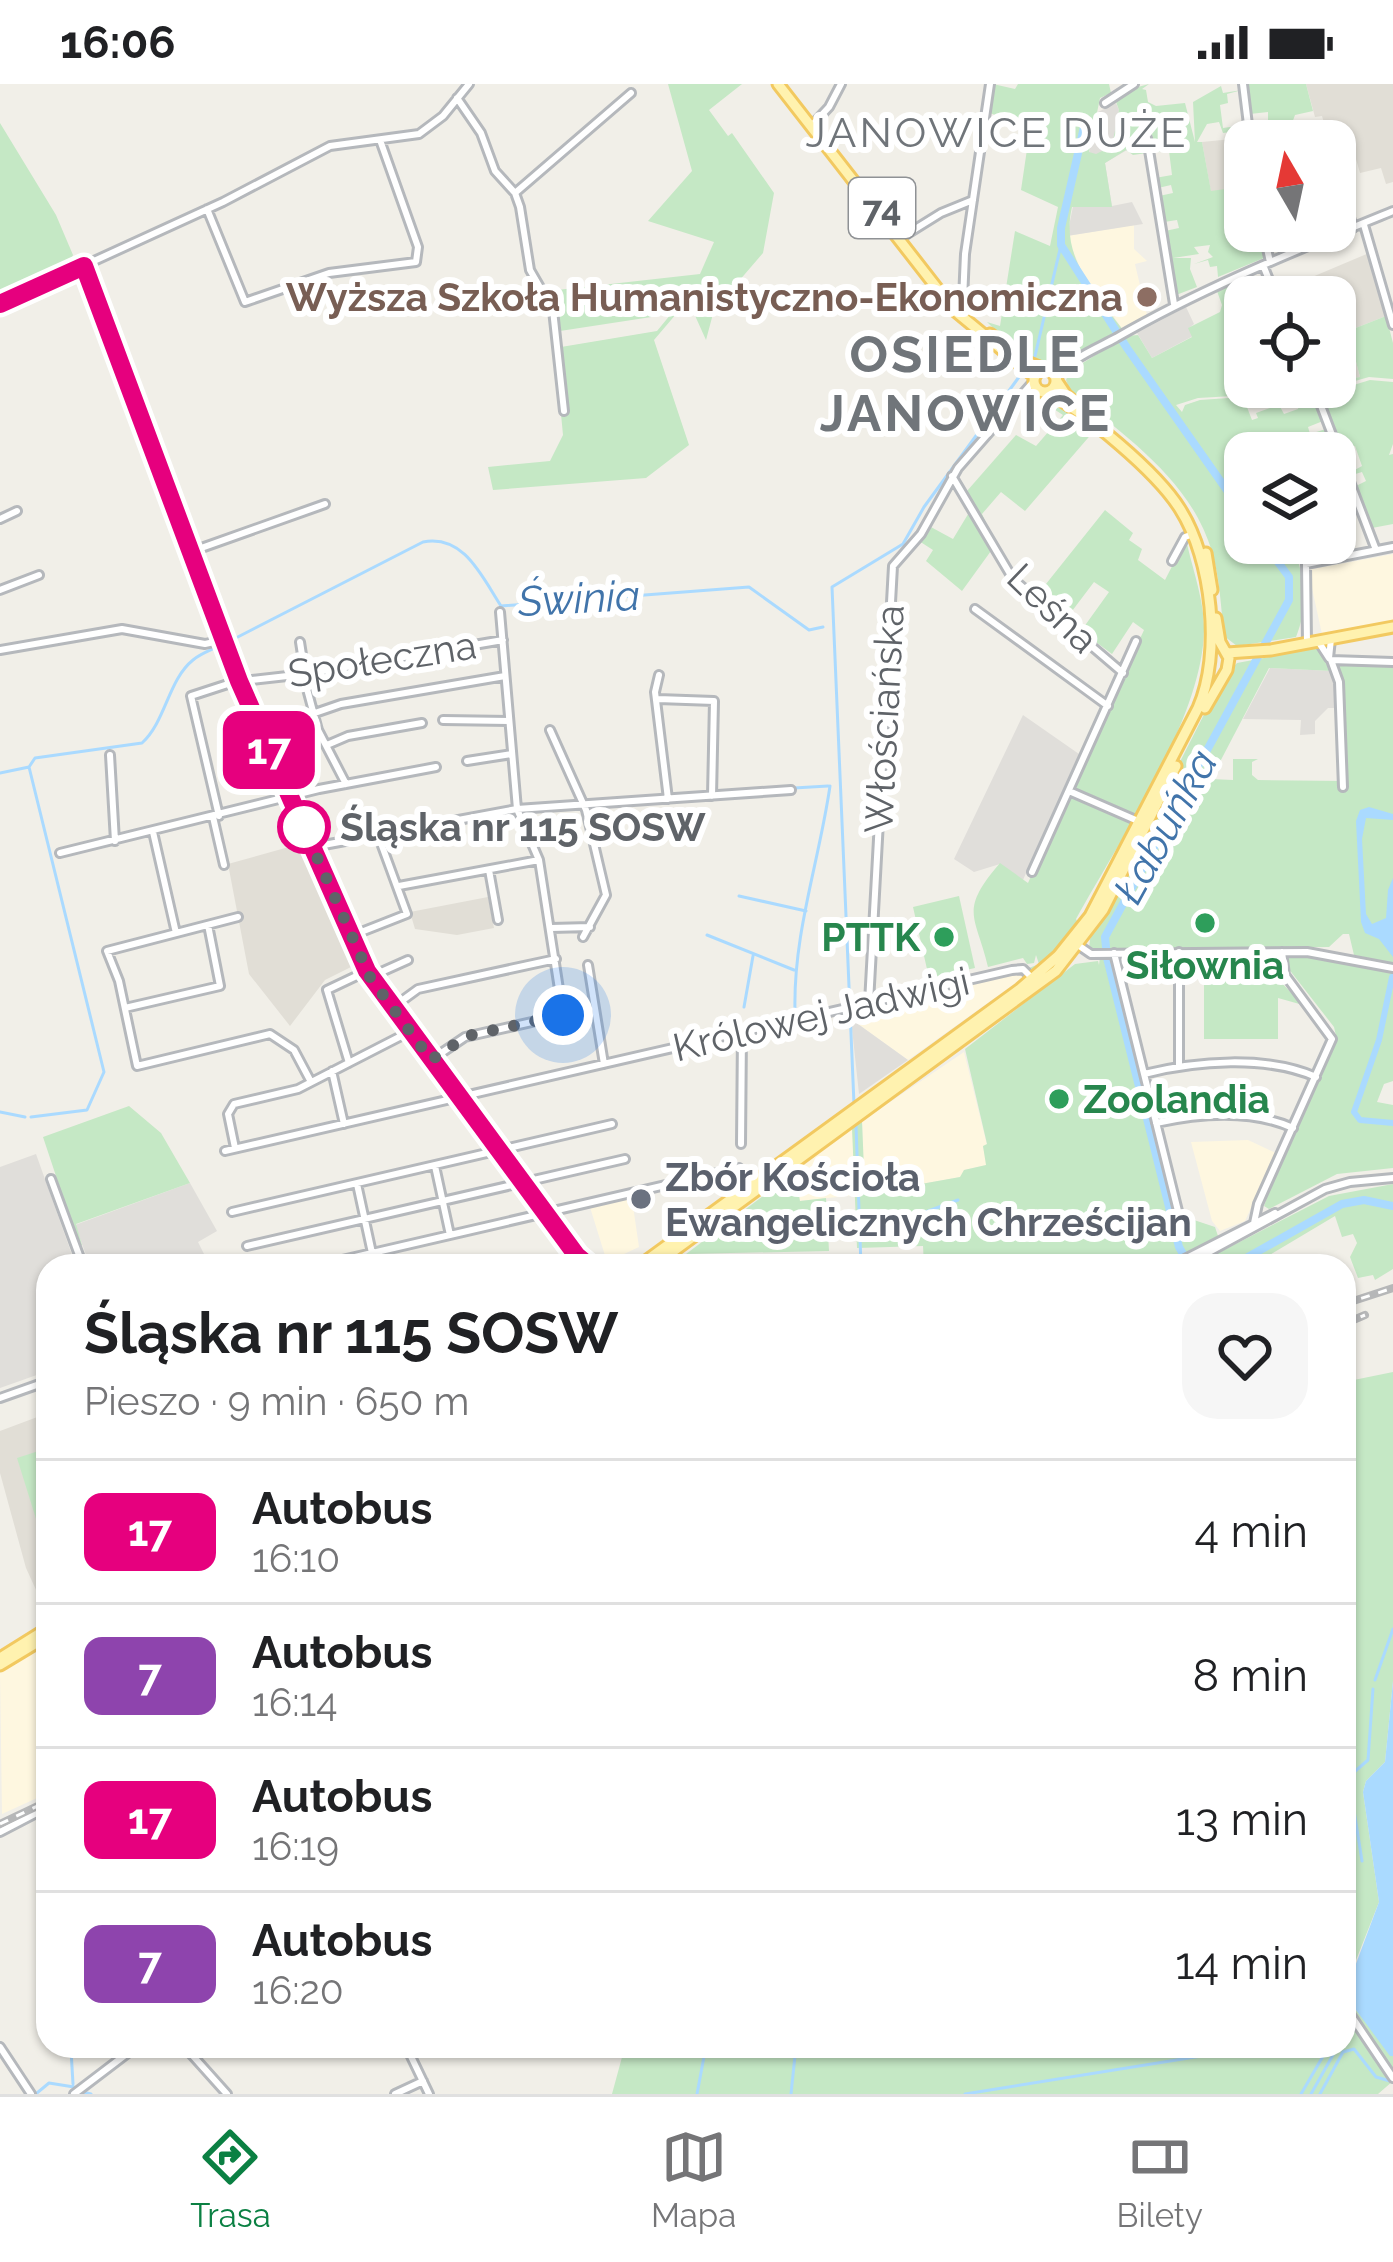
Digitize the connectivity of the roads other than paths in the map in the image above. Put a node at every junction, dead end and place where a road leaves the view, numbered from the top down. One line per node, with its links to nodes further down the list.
1 (782, 84): 11 (main road, 74); 28 (main road, 74)
2 (841, 84): 11 (street)
3 (990, 84): 15 (street)
4 (1134, 84): 9 (street)
5 (1243, 84): 10 (street)
6 (467, 86): 8 (street)
7 (631, 93): 14 (street)
8 (457, 98): 13 (street); 14 (street)
9 (1105, 103)
10 (1247, 120)
11 (815, 122): 20 (main road, 74)
12 (1147, 139): 27 (street)
13 (380, 140): 16 (street); 16 (street)
14 (515, 193): 35 (street)
15 (973, 200): 20 (street); 28 (street)
16 (207, 209): 24 (street)
17 (1393, 211): 18 (street)
18 (1364, 223): 19 (street); 29 (street)
19 (1356, 227)
20 (904, 236): 28 (main road, 74)
21 (1266, 252): 23 (street)
22 (1291, 253): 23 (street)
23 (1267, 263): 25 (street); 27 (street)
24 (84, 266): 26 (street); 43 (street)
25 (1270, 276)
26 (0, 304)
27 (1174, 304): 30 (street)
28 (957, 308): 31 (main road, 74); 33 (main road, 74)
29 (1393, 325)
30 (1085, 355): 31 (street); 32 (street)
31 (1047, 370): 32 (main road, 74); 33 (main road)
32 (1056, 380): 33 (main road); 57 (main road, 74)
33 (1038, 385): 36 (street, Włościańska); 40 (main road, 74)
34 (1320, 408): 42 (street)
35 (563, 411)
36 (952, 476): 63 (street, Leśna); 119 (street, Włościańska)
37 (325, 504): 43 (street)
38 (17, 511): 39 (street)
39 (0, 519)
40 (1193, 534): 44 (street); 60 (main road, 74)
41 (1393, 547): 42 (street)
42 (1376, 550): 50 (street)
43 (190, 552): 52 (street)
44 (1172, 561)
45 (39, 575): 46 (street)
46 (0, 590)
47 (975, 609): 69 (street)
48 (500, 612): 53 (street)
49 (1393, 627): 51 (main road)
50 (1309, 636): 51 (main road); 58 (main road); 59 (street)
51 (1331, 639): 59 (street)
52 (223, 640): 56 (street); 67 (street)
53 (502, 640): 64 (street, Społeczna); 66 (street)
54 (1136, 641): 63 (street)
55 (300, 642): 64 (street)
56 (0, 650)
57 (1227, 652): 58 (main road); 60 (main road); 62 (main road, 74)
58 (1251, 654): 62 (main road)
59 (1330, 659): 61 (street); 81 (street)
60 (1209, 662): 62 (main road); 90 (main road, 74)
61 (1393, 662)
62 (1228, 668): 90 (main road, 74)
63 (1123, 673): 69 (street)
64 (304, 674): 67 (street, Społeczna); 70 (street)
65 (659, 675): 68 (street)
66 (506, 676): 70 (street); 72 (street)
67 (239, 681): 85 (street); 89 (street, Społeczna)
68 (658, 699): 84 (street); 86 (street)
69 (1108, 706): 83 (street)
70 (313, 714): 75 (street)
71 (442, 720): 72 (street)
72 (509, 721): 76 (street)
73 (422, 723): 75 (street)
74 (550, 730): 87 (street)
75 (327, 745): 80 (street)
76 (512, 754): 78 (street); 88 (street)
77 (110, 755): 93 (street)
78 (466, 761)
79 (436, 767): 80 (street)
80 (346, 784): 85 (street)
81 (1343, 787)
82 (791, 790): 84 (street)
83 (1069, 791): 90 (street); 99 (street)
84 (712, 796): 86 (street)
85 (290, 799): 89 (street); 94 (street)
86 (668, 799): 87 (street)
87 (584, 805): 88 (street); 104 (street)
88 (517, 809): 92 (street); 96 (street)
89 (216, 817): 91 (street); 97 (street)
90 (1143, 824): 109 (main road, 74)
91 (153, 832): 93 (street); 106 (street)
92 (378, 835): 94 (street); 100 (street)
93 (115, 841): 95 (street)
94 (313, 848): 107 (street)
95 (60, 853)
96 (539, 860): 98 (street); 105 (street)
97 (224, 865)
98 (489, 870): 100 (street); 102 (street)
99 (1032, 872)
100 (400, 886): 107 (street)
101 (238, 917): 103 (street)
102 (498, 920)
103 (208, 925): 106 (street); 120 (street)
104 (590, 927): 105 (street); 108 (street)
105 (551, 928): 113 (street)
106 (176, 933): 120 (street)
107 (351, 936): 117 (street)
108 (583, 937)
109 (1076, 943): 112 (street); 118 (main road, 74); 161 (main road, 74)
110 (1179, 952): 111 (street); 112 (street); 127 (street)
111 (1282, 952): 116 (street); 130 (street)
112 (1109, 953): 129 (street)
113 (556, 959): 121 (street); 124 (street)
114 (408, 960): 117 (street)
115 (588, 965): 126 (street)
116 (1393, 968)
117 (369, 974): 121 (street); 125 (street)
118 (1033, 980): 119 (street, Królowej Jadwigi); 160 (main road, 74)
119 (868, 1003): 123 (street, Królowej Jadwigi)
120 (125, 1008): 131 (street)
121 (392, 1008): 122 (street)
122 (409, 1032): 124 (street); 125 (street)
123 (742, 1032): 126 (street, Królowej Jadwigi); 137 (street)
124 (431, 1060): 132 (street)
125 (349, 1063): 128 (street)
126 (604, 1064): 132 (street, Królowej Jadwigi)
127 (1179, 1066): 129 (street); 130 (street)
128 (332, 1071): 131 (street); 134 (street)
129 (1144, 1074): 133 (street)
130 (1316, 1077): 136 (street)
131 (311, 1082): 138 (street)
132 (459, 1097): 134 (street, Królowej Jadwigi); 140 (street)
133 (1156, 1123): 136 (street); 151 (street)
134 (344, 1124): 138 (street, Królowej Jadwigi)
135 (612, 1124): 140 (street)
136 (1293, 1128): 153 (street)
137 (741, 1144)
138 (236, 1148): 139 (street, Królowej Jadwigi)
139 (225, 1151)
140 (499, 1151): 142 (street); 146 (street)
141 (625, 1159): 146 (street)
142 (435, 1166): 147 (street); 148 (street)
143 (739, 1168): 150 (street)
144 (1393, 1178): 153 (street)
145 (51, 1180): 157 (street)
146 (522, 1182): 148 (street); 150 (street)
147 (357, 1184): 149 (street); 152 (street)
148 (443, 1201): 152 (street); 154 (street)
149 (232, 1212)
150 (545, 1213): 154 (street); 159 (street)
151 (1179, 1216)
152 (365, 1218): 155 (street); 156 (street)
153 (1255, 1225): 162 (street)
154 (450, 1235): 156 (street)
155 (247, 1246)
156 (373, 1253): 158 (street)
157 (79, 1254)
158 (369, 1254)
159 (576, 1254)
160 (656, 1254)
161 (670, 1254)
162 (1201, 1254)
163 (36, 1385): 164 (street)
164 (0, 1398)
165 (36, 1639): 166 (main road)
166 (0, 1661)
167 (36, 1813): 168 (street)
168 (0, 1832)
169 (1356, 2023): 174 (street)
170 (0, 2047): 176 (street)
171 (121, 2058): 177 (street)
172 (195, 2058): 178 (street)
173 (412, 2058): 175 (street)
174 (1393, 2078)
175 (423, 2081): 179 (street); 180 (street)
176 (31, 2094)
177 (74, 2094)
178 (227, 2094)
179 (395, 2094)
180 (429, 2094)

